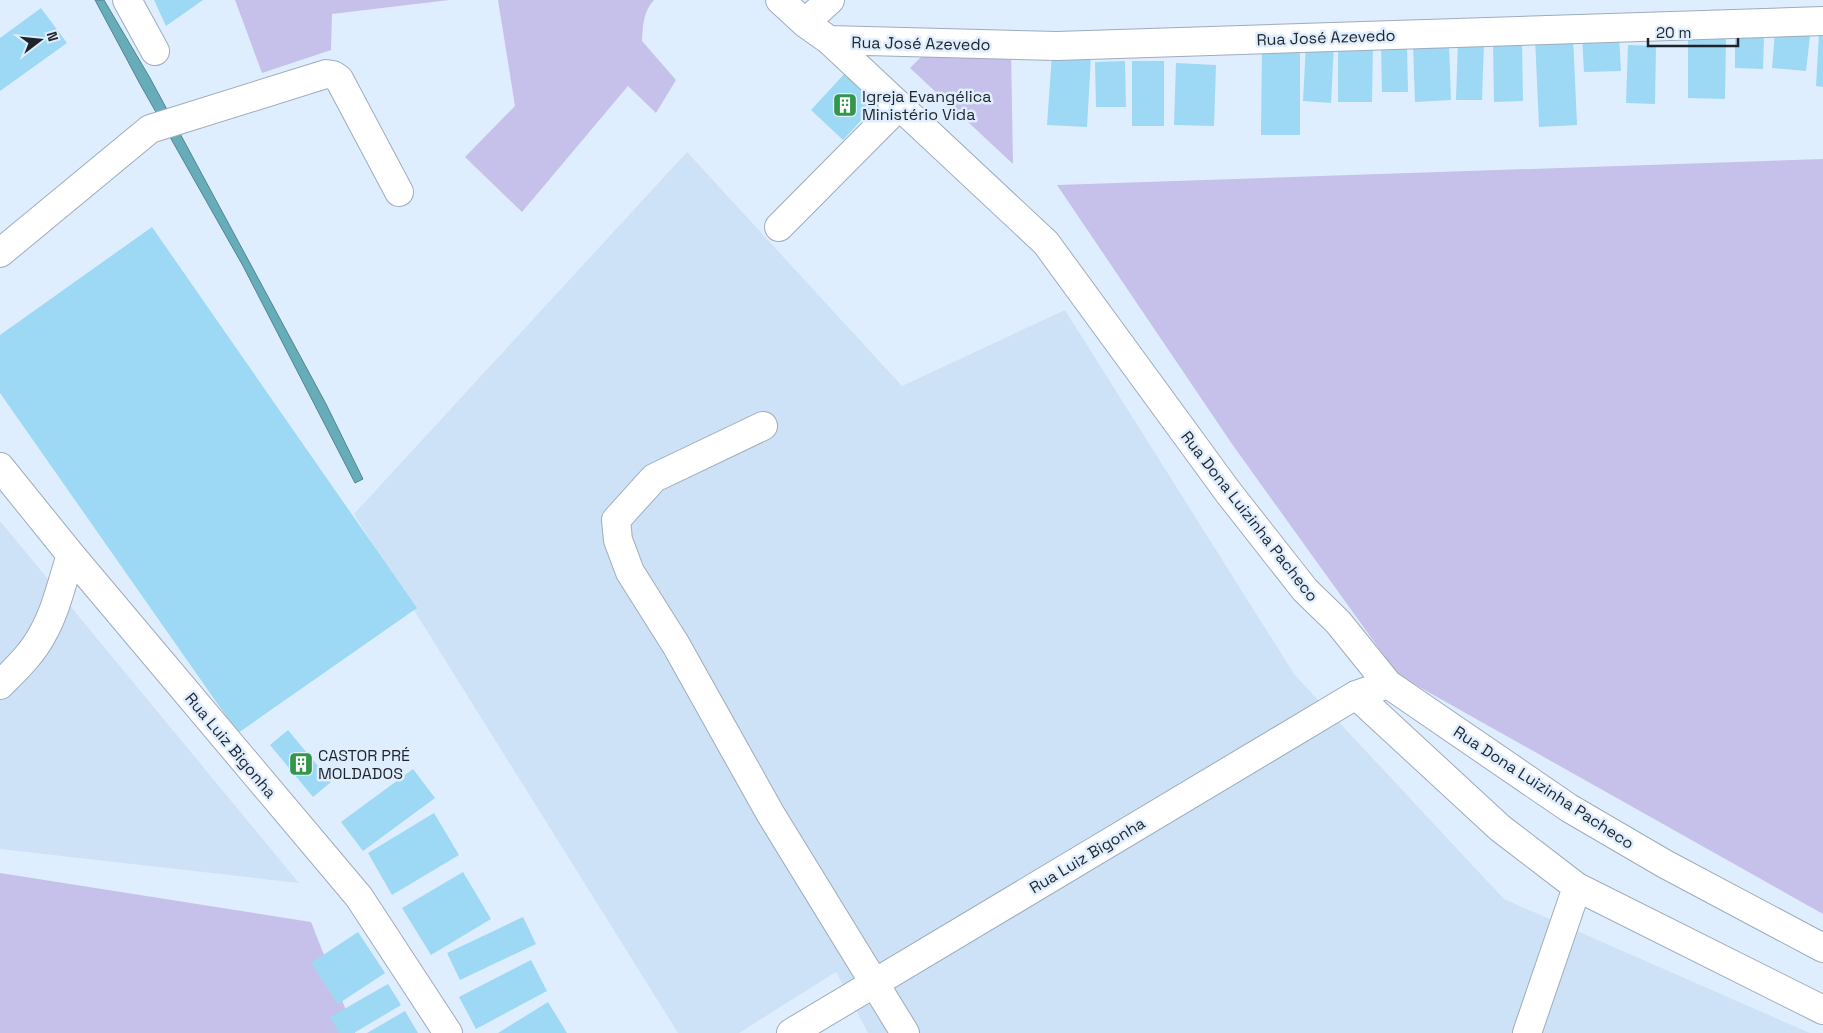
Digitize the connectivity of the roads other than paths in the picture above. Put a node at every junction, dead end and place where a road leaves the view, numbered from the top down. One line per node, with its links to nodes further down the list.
1 (127, 0): 7 (street)
2 (780, 0): 5 (street, Rua Dona Luizinha Pacheco)
3 (830, 0): 5 (street)
4 (1823, 21): 6 (street, Rua José Azevedo)
5 (805, 22): 6 (street, Rua Dona Luizinha Pacheco)
6 (830, 40): 8 (street, Rua Dona Luizinha Pacheco)
7 (155, 50)
8 (899, 106): 10 (street); 15 (street, Rua Dona Luizinha Pacheco)
9 (399, 192): 11 (street)
10 (779, 227)
11 (0, 254)
12 (763, 426): 20 (street)
13 (0, 467): 14 (street, Rua Luiz Bigonha)
14 (70, 556): 16 (street); 22 (street, Rua Luiz Bigonha)
15 (1388, 684): 17 (street, Rua Luiz Bigonha); 19 (street, Rua Dona Luizinha Pacheco)
16 (0, 686)
17 (1356, 695): 18 (street); 20 (street, Rua Luiz Bigonha)
18 (1577, 886): 21 (street); 25 (street)
19 (1823, 948)
20 (874, 982): 23 (street, Rua Luiz Bigonha); 24 (street)
21 (1823, 1010)
22 (448, 1033)
23 (790, 1033)
24 (905, 1033)
25 (1527, 1033)

